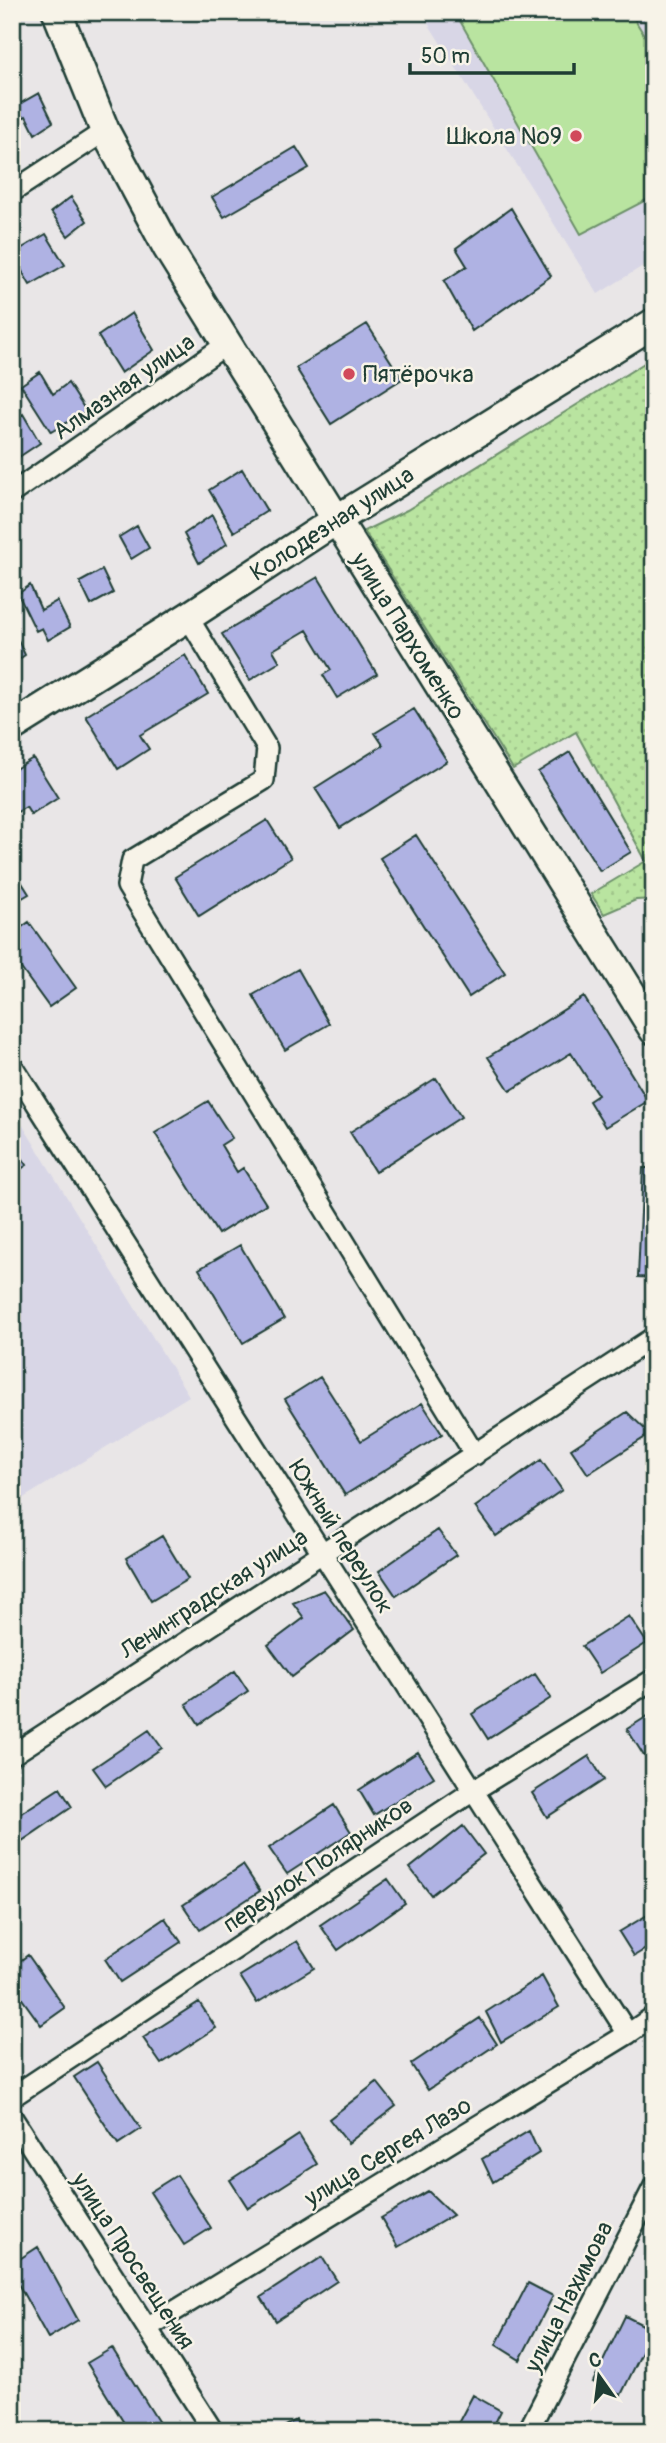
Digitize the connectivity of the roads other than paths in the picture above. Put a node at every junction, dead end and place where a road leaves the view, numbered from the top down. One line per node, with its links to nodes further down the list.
1 (57, 12): 2 (street, улица Пархоменко)
2 (105, 131): 3 (street); 5 (street, улица Пархоменко)
3 (12, 192)
4 (654, 323): 7 (street, Колодезная улица)
5 (227, 344): 6 (street, Алмазная улица); 7 (street, улица Пархоменко)
6 (12, 493)
7 (336, 520): 8 (street, Колодезная улица); 10 (street, улица Пархоменко)
8 (188, 617): 9 (street, Колодезная улица); 13 (street)
9 (12, 727)
10 (654, 1030)
11 (12, 1065): 14 (street, Южный переулок)
12 (654, 1337): 13 (street, Ленинградская улица)
13 (475, 1455): 14 (street, Ленинградская улица)
14 (323, 1554): 16 (street, Ленинградская улица); 17 (street, Южный переулок)
15 (654, 1679): 17 (street, переулок Полярников)
16 (12, 1755)
17 (473, 1791): 19 (street, Южный переулок); 20 (street, переулок Полярников)
18 (654, 2016): 19 (street, улица Сергея Лазо)
19 (628, 2034): 23 (street, улица Сергея Лазо)
20 (12, 2097)
21 (12, 2117): 23 (street, улица Просвещения)
22 (654, 2186): 25 (street, улица Нахимова)
23 (147, 2328): 24 (street, улица Просвещения)
24 (213, 2431)
25 (528, 2431)

